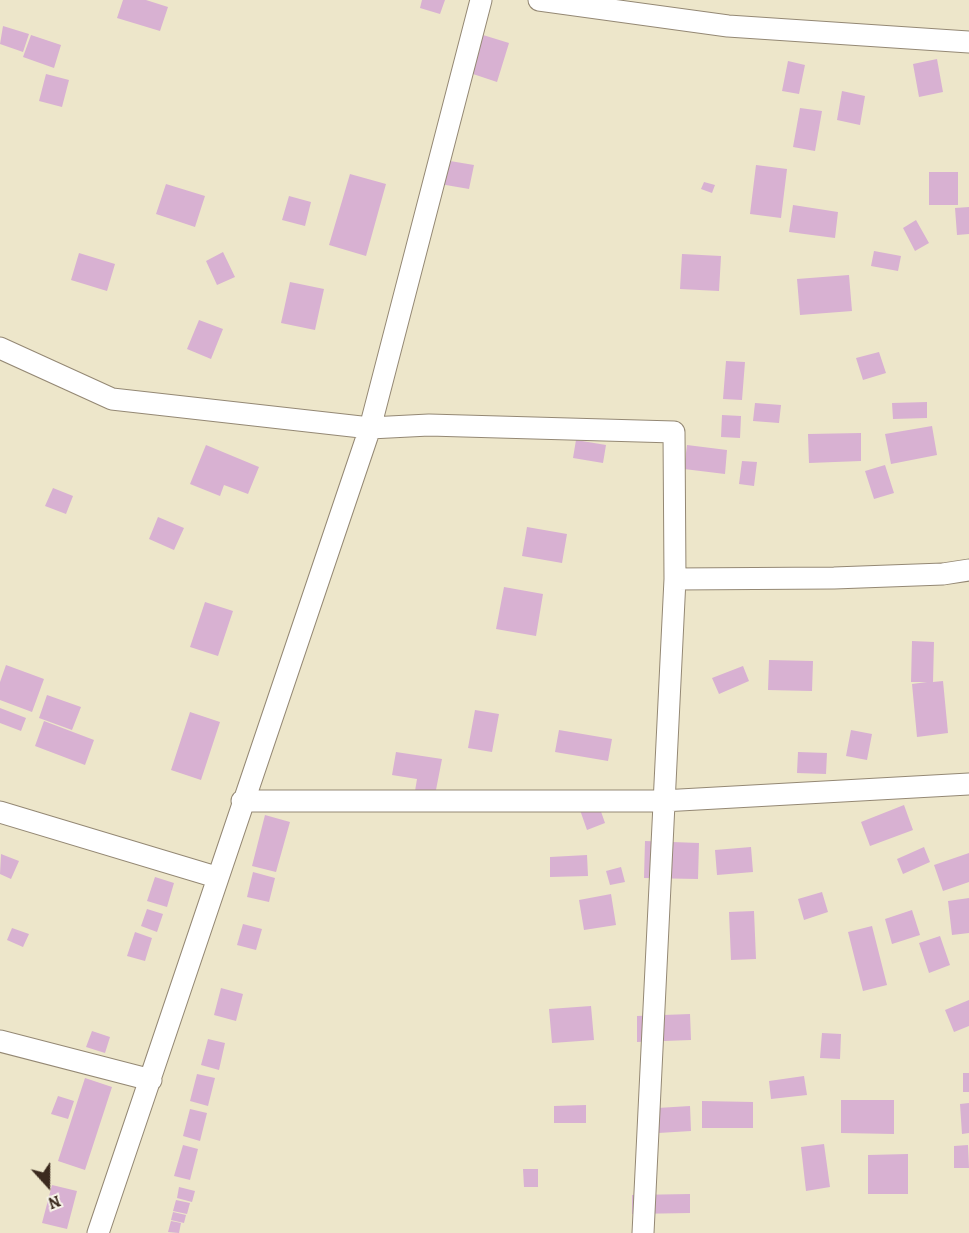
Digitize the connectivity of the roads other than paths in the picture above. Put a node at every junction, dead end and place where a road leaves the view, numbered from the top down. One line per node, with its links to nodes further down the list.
1 (481, 0): 5 (street)
2 (539, 0): 3 (street)
3 (969, 42)
4 (0, 348): 5 (street)
5 (370, 428): 7 (street); 9 (street)
6 (969, 570): 7 (street)
7 (675, 579): 10 (street)
8 (969, 784): 10 (street)
9 (243, 801): 10 (street); 12 (street)
10 (662, 801): 16 (street)
11 (0, 812): 12 (street)
12 (216, 877): 14 (street)
13 (0, 1041): 14 (street)
14 (151, 1080): 15 (street)
15 (98, 1233)
16 (643, 1233)

